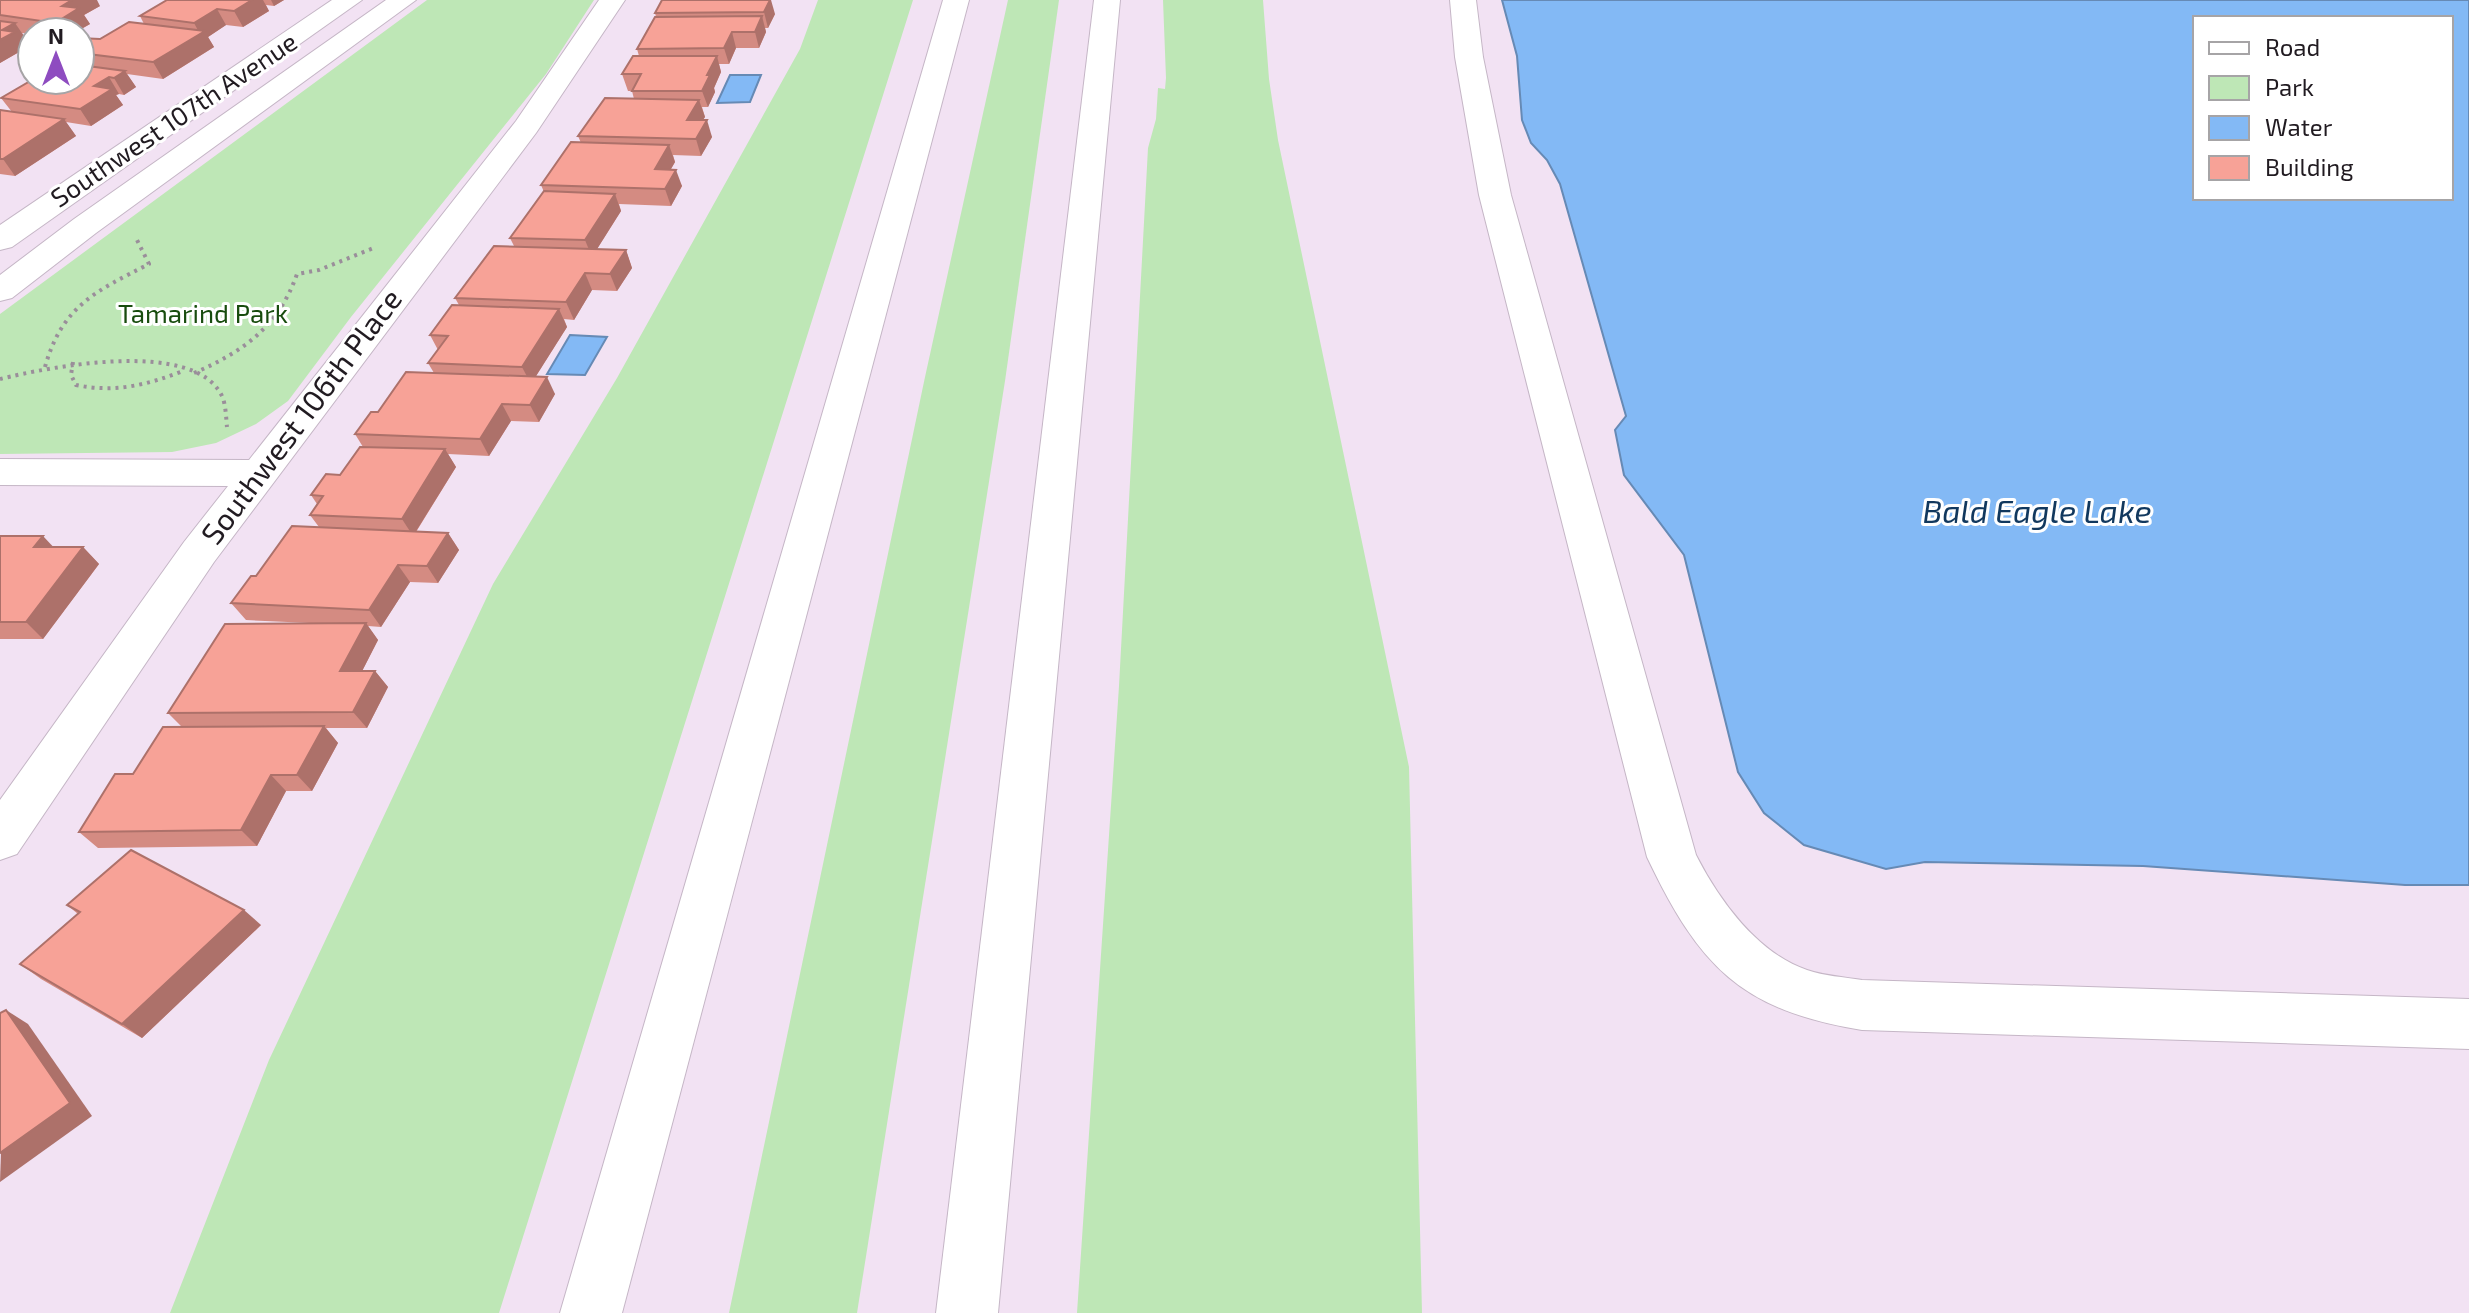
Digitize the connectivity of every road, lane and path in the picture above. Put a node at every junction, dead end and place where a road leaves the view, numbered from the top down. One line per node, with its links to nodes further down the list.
1 (349, 0): 8 (main road, Southwest 107th Avenue)
2 (403, 0): 10 (main road, Southwest 107th Avenue)
3 (612, 0): 18 (main road, Southwest 106th Place)
4 (956, 0): 21 (main road)
5 (1107, 0): 22 (main road)
6 (1463, 0): 20 (main road)
7 (136, 238): 12 (path)
8 (0, 240)
9 (385, 243): 14 (path)
10 (4, 284)
11 (73, 362): 12 (path); 13 (path); 13 (path)
12 (45, 367): 15 (path)
13 (185, 370): 14 (path)
14 (194, 374): 16 (path)
15 (0, 379)
16 (227, 427)
17 (0, 472): 18 (main road)
18 (258, 473): 19 (main road, Southwest 106th Place)
19 (0, 839)
20 (2469, 1024)
21 (591, 1313)
22 (967, 1313)

